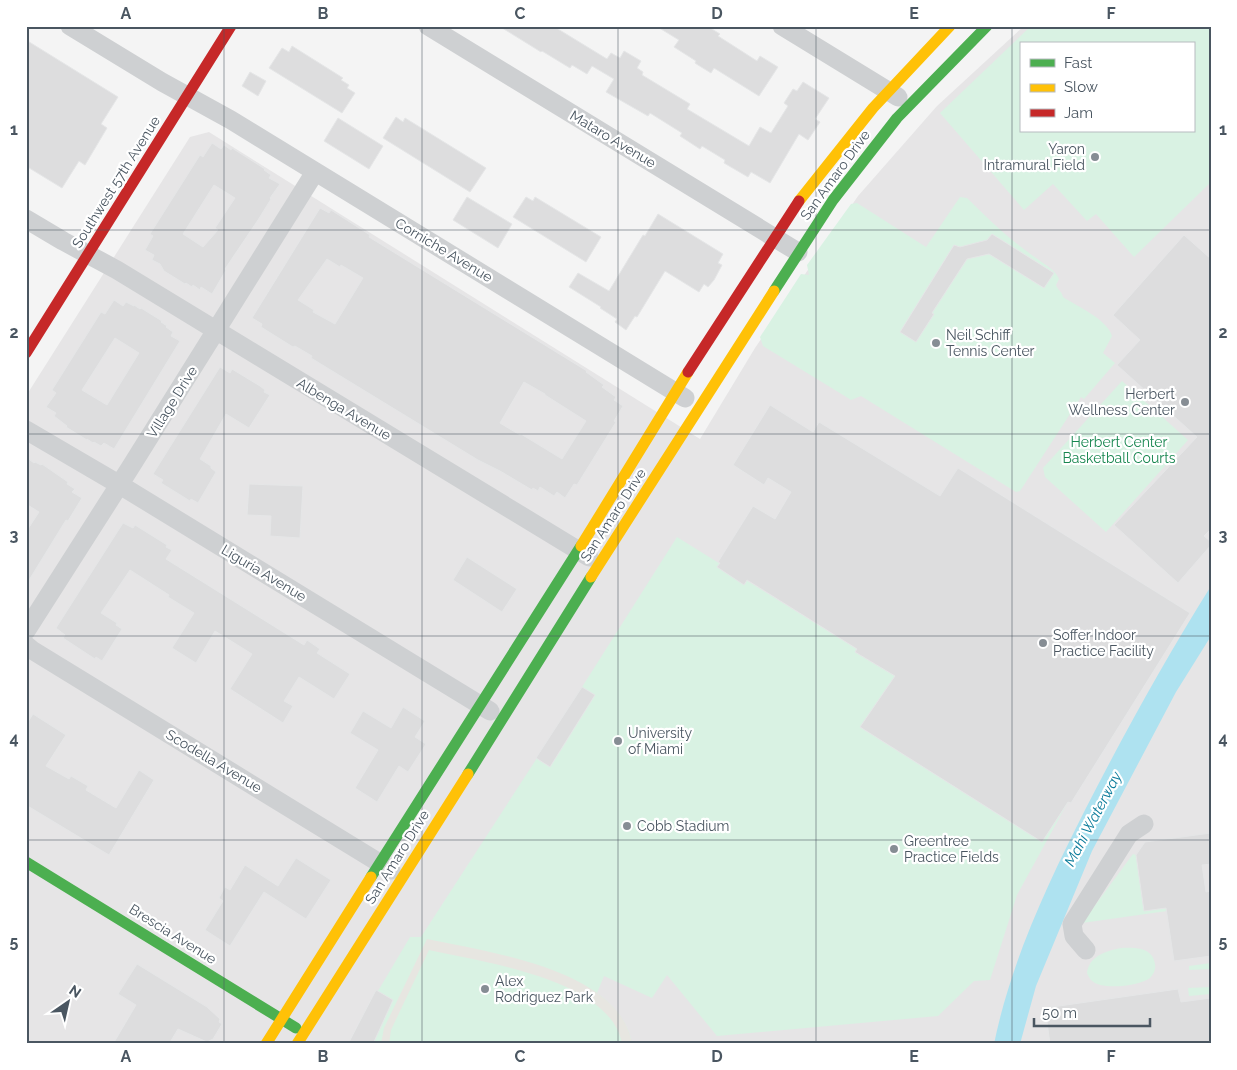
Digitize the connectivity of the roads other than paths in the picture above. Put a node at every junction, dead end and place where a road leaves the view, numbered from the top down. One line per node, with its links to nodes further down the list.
1 (70, 26): 8 (street, Corniche Avenue)
2 (231, 26): 8 (street, Southwest 57th Avenue)
3 (428, 26): 12 (street, Mataro Avenue)
4 (782, 26): 7 (street)
5 (950, 26): 7 (street, San Amaro Drive)
6 (987, 26): 9 (street, San Amaro Drive)
7 (888, 91): 9 (street); 12 (street, San Amaro Drive)
8 (188, 96): 10 (street, Corniche Avenue); 14 (street, Southwest 57th Avenue)
9 (909, 105): 13 (street, San Amaro Drive)
10 (315, 172): 15 (street, Village Drive); 17 (street, Corniche Avenue)
11 (26, 219): 14 (street, Albenga Avenue)
12 (775, 238): 13 (street, Mataro Avenue); 17 (street, San Amaro Drive)
13 (798, 252): 18 (street, San Amaro Drive)
14 (88, 254): 15 (street, Albenga Avenue); 16 (street, Southwest 57th Avenue)
15 (216, 331): 20 (street, Village Drive); 21 (street, Albenga Avenue)
16 (26, 353)
17 (675, 392): 18 (street, Corniche Avenue); 21 (street, San Amaro Drive)
18 (699, 407): 22 (street, San Amaro Drive)
19 (26, 430): 20 (street, Liguria Avenue)
20 (120, 485): 23 (street, Village Drive); 25 (street, Liguria Avenue)
21 (578, 550): 22 (street, Albenga Avenue); 25 (street, San Amaro Drive)
22 (600, 564): 26 (street, San Amaro Drive)
23 (26, 631)
24 (26, 645): 29 (street, Scodella Avenue)
25 (480, 705): 26 (street, Liguria Avenue); 29 (street, San Amaro Drive)
26 (502, 718): 30 (street, San Amaro Drive)
27 (1144, 824): 31 (street)
28 (26, 862): 32 (street, Brescia Avenue)
29 (380, 863): 30 (street, Scodella Avenue); 32 (street, San Amaro Drive)
30 (402, 877): 33 (street, San Amaro Drive)
31 (1086, 950)
32 (282, 1019): 33 (street, Brescia Avenue); 34 (street, San Amaro Drive)
33 (304, 1033): 35 (street, San Amaro Drive)
34 (266, 1044)
35 (297, 1044)

